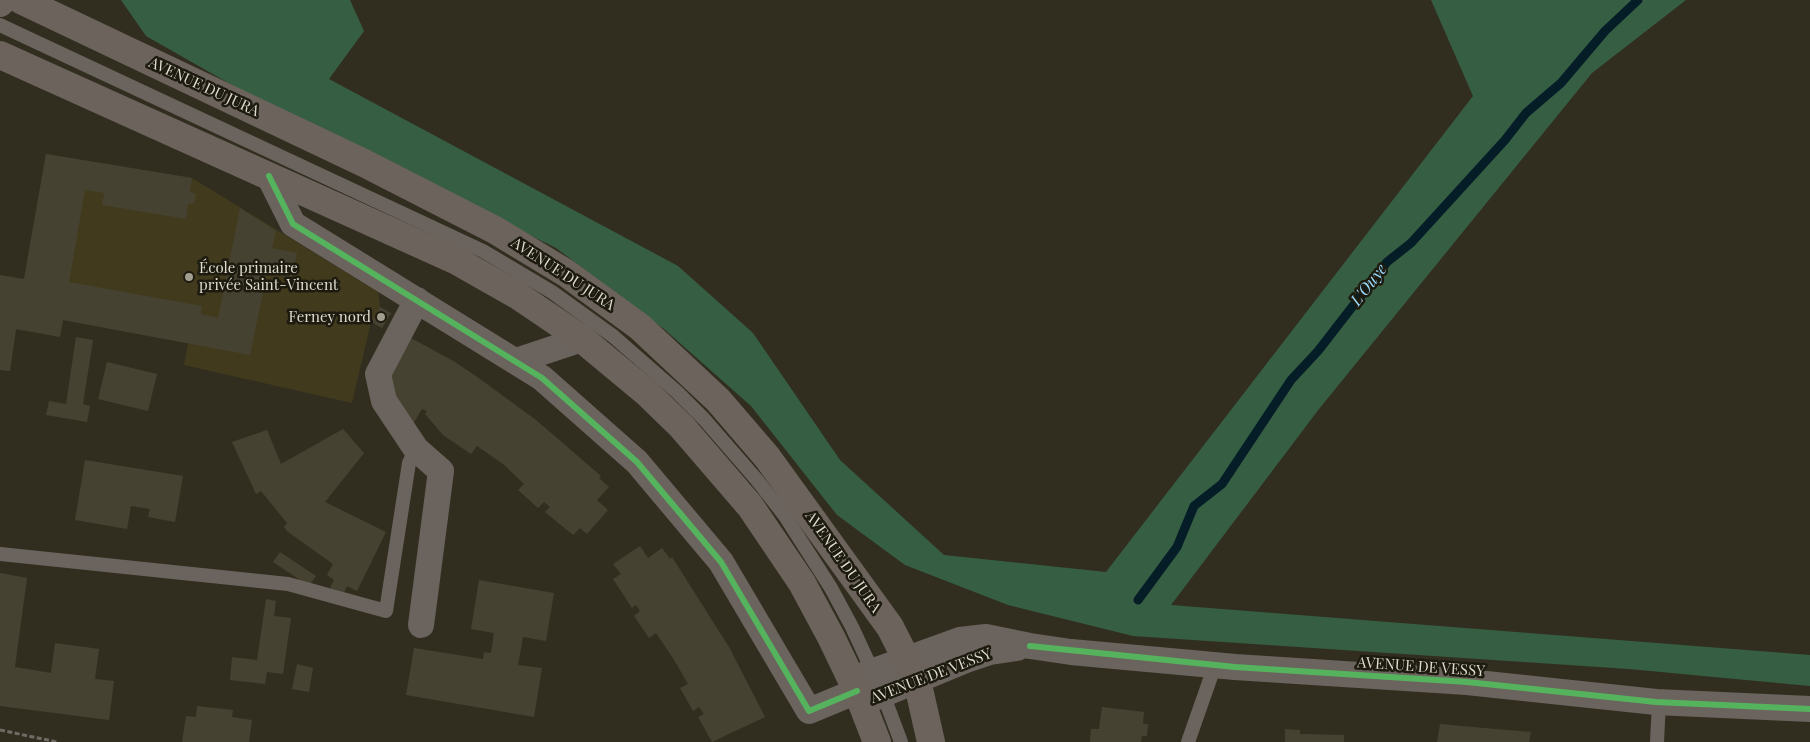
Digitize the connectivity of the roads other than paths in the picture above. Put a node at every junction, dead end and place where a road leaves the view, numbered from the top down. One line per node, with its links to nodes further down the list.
1 (21, 0): 12 (main road, AVENUE DU JURA)
2 (0, 25): 13 (lane)
3 (0, 55): 4 (main road)
4 (269, 176): 5 (street); 6 (main road)
5 (417, 300): 7 (street); 8 (street)
6 (582, 339): 7 (street); 13 (main road)
7 (516, 362): 13 (street, AVENUE DE VESSY)
8 (416, 449): 9 (lane); 10 (street)
9 (0, 554)
10 (420, 625)
11 (1215, 665): 12 (street, AVENUE DE VESSY); 14 (street, AVENUE DE VESSY); 19 (lane)
12 (912, 670): 13 (street, AVENUE DE VESSY); 18 (main road, AVENUE DU JURA)
13 (865, 688): 16 (main road); 17 (lane)
14 (1659, 702): 15 (street, AVENUE DE VESSY); 20 (lane)
15 (1810, 709)
16 (878, 742)
17 (901, 742)
18 (931, 742)
19 (1188, 742)
20 (1657, 742)

